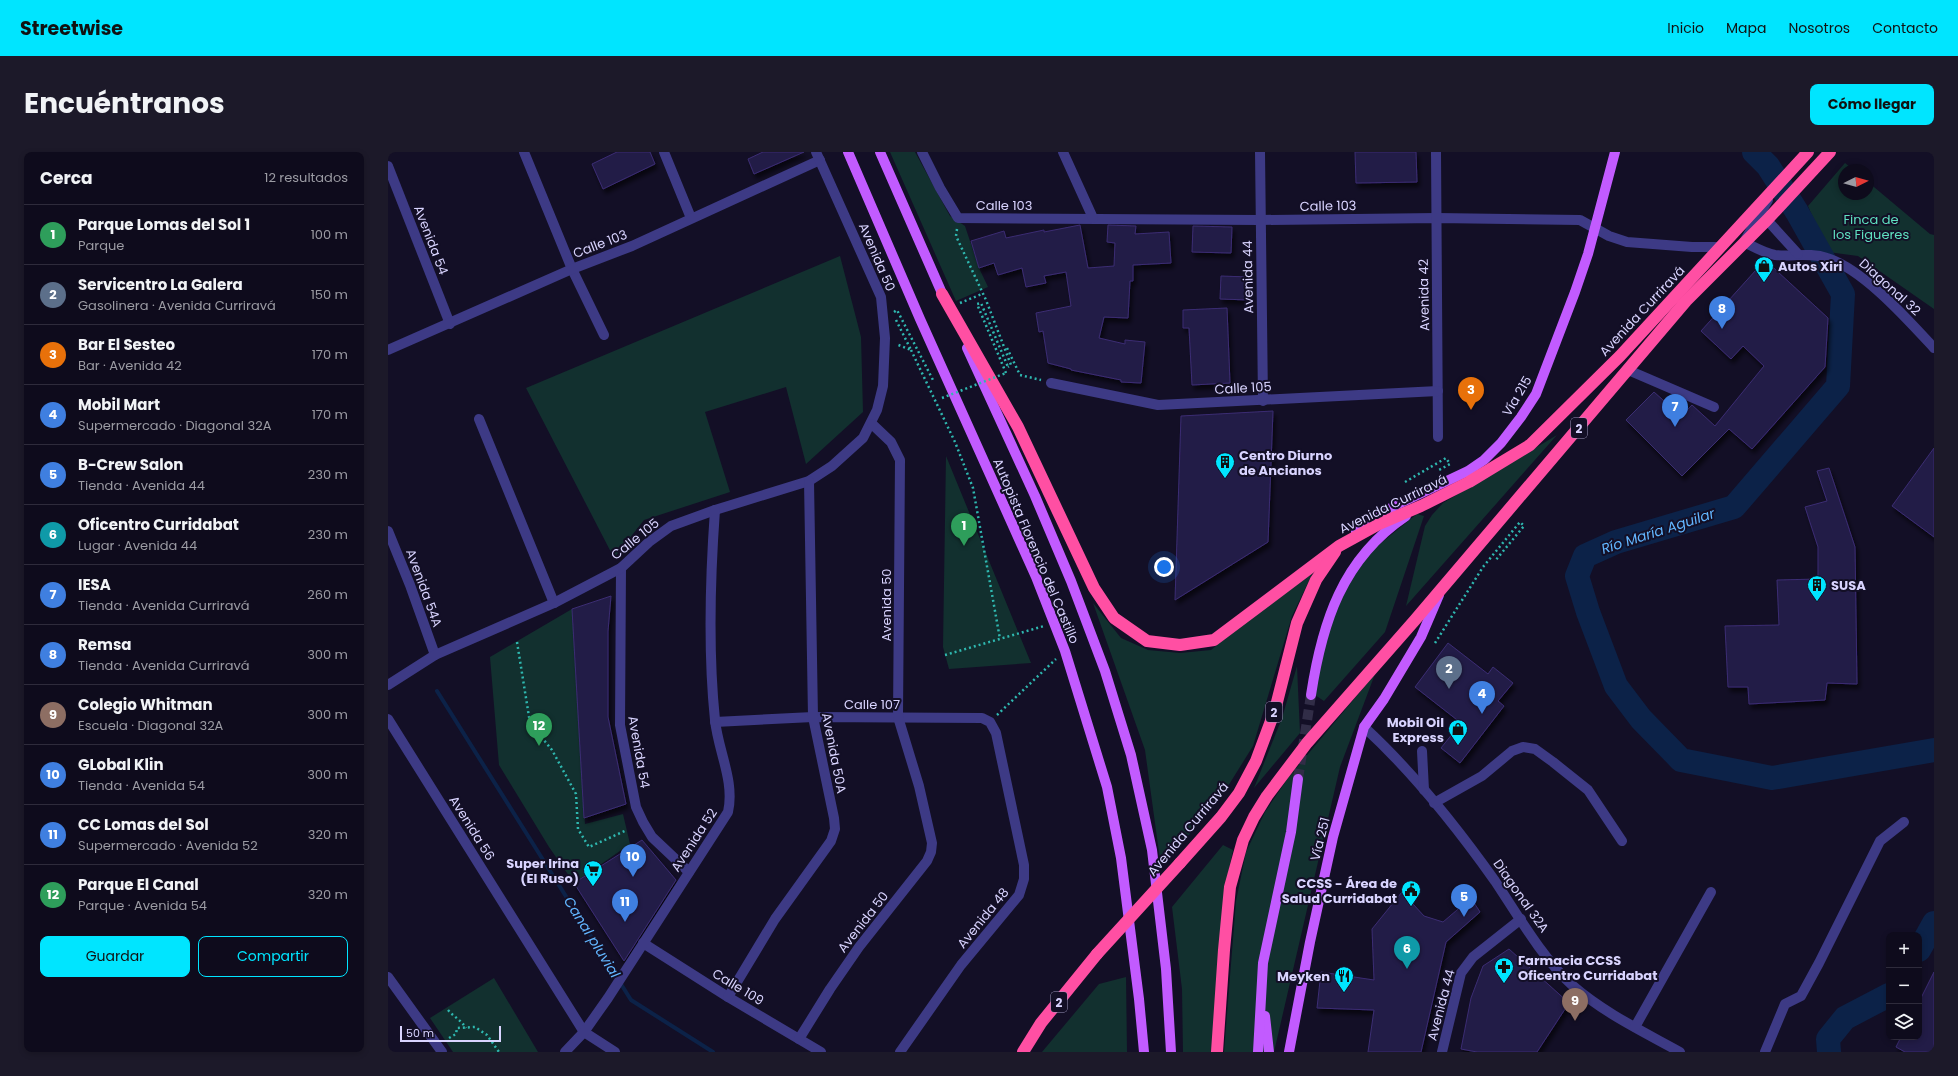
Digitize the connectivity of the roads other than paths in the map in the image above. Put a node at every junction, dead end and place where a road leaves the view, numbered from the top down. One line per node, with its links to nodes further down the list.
1 (524, 152): 26 (street)
2 (664, 152): 15 (street)
3 (848, 152): 81 (main road, Autopista Florencio del Castillo)
4 (880, 152): 28 (main road, Autopista Florencio del Castillo)
5 (922, 152): 16 (street, Calle 103)
6 (1063, 152): 16 (street)
7 (1260, 152): 18 (street, Avenida 44)
8 (1436, 152): 17 (street, Avenida 42)
9 (1615, 152): 20 (main road, Vía 215)
10 (1808, 152): 14 (highway, Avenida Curriravá / 2)
11 (1830, 152): 19 (highway, Avenida Curriravá / 2)
12 (818, 156): 15 (street, Calle 103); 40 (street, Avenida 50)
13 (388, 166): 30 (street, Avenida 54)
14 (1773, 190): 21 (street); 22 (highway, Avenida Curriravá / 2)
15 (691, 218): 26 (street, Calle 103)
16 (1093, 218): 18 (street, Calle 103)
17 (1437, 218): 18 (street, Calle 103); 20 (street, Calle 103); 36 (street, Avenida 42)
18 (1260, 220): 37 (street, Avenida 44)
19 (1767, 220): 21 (highway, Avenida Curriravá / 2); 24 (street)
20 (1593, 228): 23 (street, Calle 103); 46 (main road, Vía 215)
21 (1744, 242): 24 (street, Diagonal 32); 27 (highway, Avenida Curriravá / 2)
22 (1721, 247): 23 (street, Calle 103); 25 (highway, Avenida Curriravá / 2)
23 (1692, 248): 25 (street)
24 (1800, 254): 32 (street, Diagonal 32)
25 (1706, 264): 27 (highway); 29 (highway); 43 (highway, Avenida Curriravá / 2)
26 (572, 269): 30 (street, Calle 103); 31 (street)
27 (1716, 270): 29 (highway, Avenida Curriravá / 2)
28 (942, 294): 46 (highway); 82 (main road, Autopista Florencio del Castillo)
29 (1686, 301): 34 (highway, Avenida Curriravá / 2)
30 (450, 324): 33 (street, Calle 103)
31 (604, 335)
32 (1934, 348)
33 (388, 350)
34 (1628, 370): 38 (street); 48 (highway, Avenida Curriravá / 2)
35 (1051, 383): 37 (street, Calle 105)
36 (1438, 391): 37 (street, Calle 105); 41 (street, Avenida 42)
37 (1263, 401)
38 (1714, 407)
39 (479, 419): 49 (street)
40 (872, 424): 42 (street, Calle 105); 54 (street, Avenida 50)
41 (1438, 437)
42 (809, 481): 44 (street, Calle 105); 53 (street, Avenida 50A)
43 (1421, 506): 46 (highway, Avenida Curriravá / 2); 52 (main road)
44 (715, 510): 47 (street, Calle 105); 57 (street, Avenida 52)
45 (388, 531): 50 (street, Avenida 54A)
46 (1339, 546): 80 (highway, Avenida Curriravá / 2, bridge)
47 (621, 568): 49 (street, Calle 105); 65 (street, Avenida 54)
48 (1442, 587): 58 (main road, Vía 251); 83 (highway, Avenida Curriravá)
49 (554, 603): 50 (street, Calle 105)
50 (434, 655): 51 (street, Calle 105)
51 (388, 685)
52 (1311, 695)
53 (812, 717): 54 (street, Calle 107); 57 (street, Calle 107); 71 (street, Avenida 50A)
54 (898, 717): 56 (street, Calle 107); 74 (street, Avenida 50)
55 (388, 719): 73 (street, Avenida 56)
56 (986, 720): 79 (street, Avenida 48)
57 (715, 722): 65 (street, Avenida 52)
58 (1364, 727): 61 (street, Diagonal 32A); 86 (main road, Vía 251)
59 (1422, 750): 61 (street)
60 (1298, 779): 70 (main road)
61 (1424, 790): 62 (street, Diagonal 32A)
62 (1434, 803): 64 (street); 67 (street, Diagonal 32A)
63 (1904, 822): 89 (street)
64 (1622, 841)
65 (689, 872): 68 (street, Avenida 52)
66 (1711, 892): 72 (street)
67 (1521, 919): 72 (street, Diagonal 32A); 87 (street, Avenida 44)
68 (643, 943): 71 (street, Calle 109); 73 (street, Avenida 52)
69 (388, 977): 75 (street)
70 (1262, 992): 84 (main road); 85 (main road)
71 (728, 997): 74 (street, Calle 109)
72 (1634, 1027): 88 (street, Diagonal 32A)
73 (584, 1032): 76 (street, Avenida 52); 77 (street)
74 (799, 1039): 78 (street, Calle 109)
75 (442, 1052)
76 (565, 1052)
77 (616, 1052)
78 (821, 1052)
79 (900, 1052)
80 (1023, 1052)
81 (1144, 1052)
82 (1172, 1052)
83 (1217, 1052)
84 (1258, 1052)
85 (1269, 1052)
86 (1289, 1052)
87 (1442, 1052)
88 (1680, 1052)
89 (1765, 1052)

